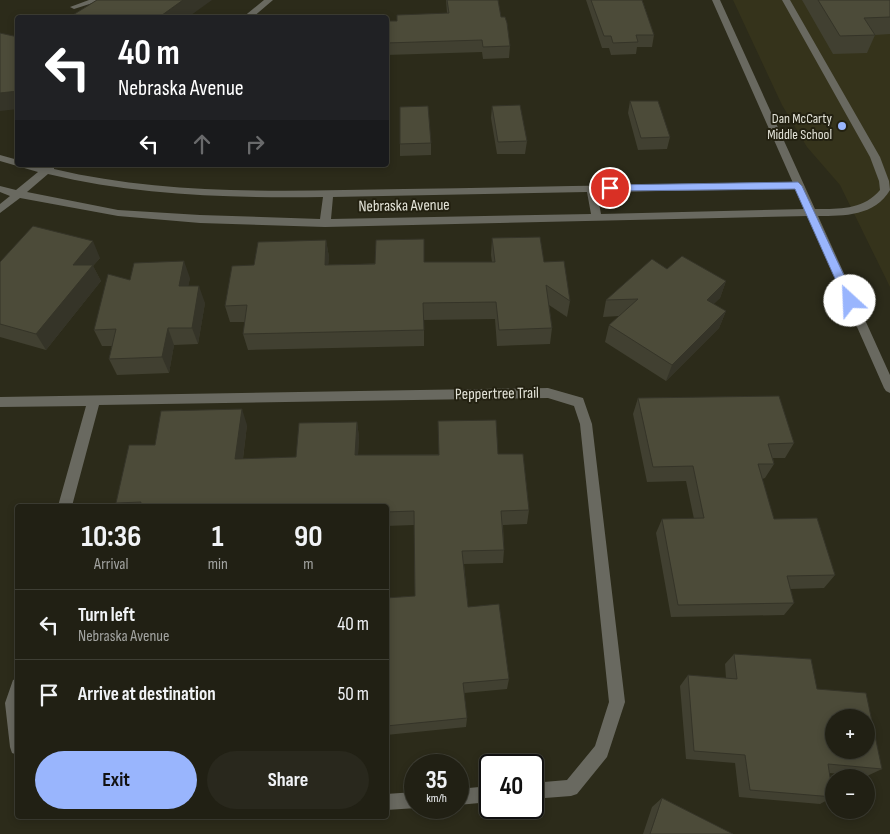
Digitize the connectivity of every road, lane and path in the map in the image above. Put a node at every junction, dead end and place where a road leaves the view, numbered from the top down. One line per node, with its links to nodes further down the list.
1 (98, 0): 5 (street)
2 (269, 0): 6 (street)
3 (716, 0): 10 (street)
4 (786, 0): 16 (street, Nebraska Avenue)
5 (74, 7)
6 (250, 15)
7 (0, 158): 8 (street)
8 (15, 162)
9 (48, 168): 13 (street, Nebraska Avenue); 14 (street)
10 (798, 186): 11 (street, Nebraska Avenue); 16 (street)
11 (591, 188): 13 (street, Nebraska Avenue); 17 (street)
12 (0, 189): 14 (street, Nebraska Avenue)
13 (328, 193): 18 (street)
14 (17, 194): 15 (street); 18 (street, Nebraska Avenue)
15 (0, 210)
16 (811, 214): 17 (street, Nebraska Avenue); 19 (street)
17 (597, 218): 18 (street, Nebraska Avenue)
18 (325, 223)
19 (890, 388)
20 (94, 400): 21 (street, Peppertree Trail); 22 (street); 25 (street, Peppertree Trail)
21 (0, 402)
22 (66, 504)
23 (15, 696): 24 (street)
24 (15, 721)
25 (544, 790)
26 (404, 801): 27 (street)
27 (389, 802)

